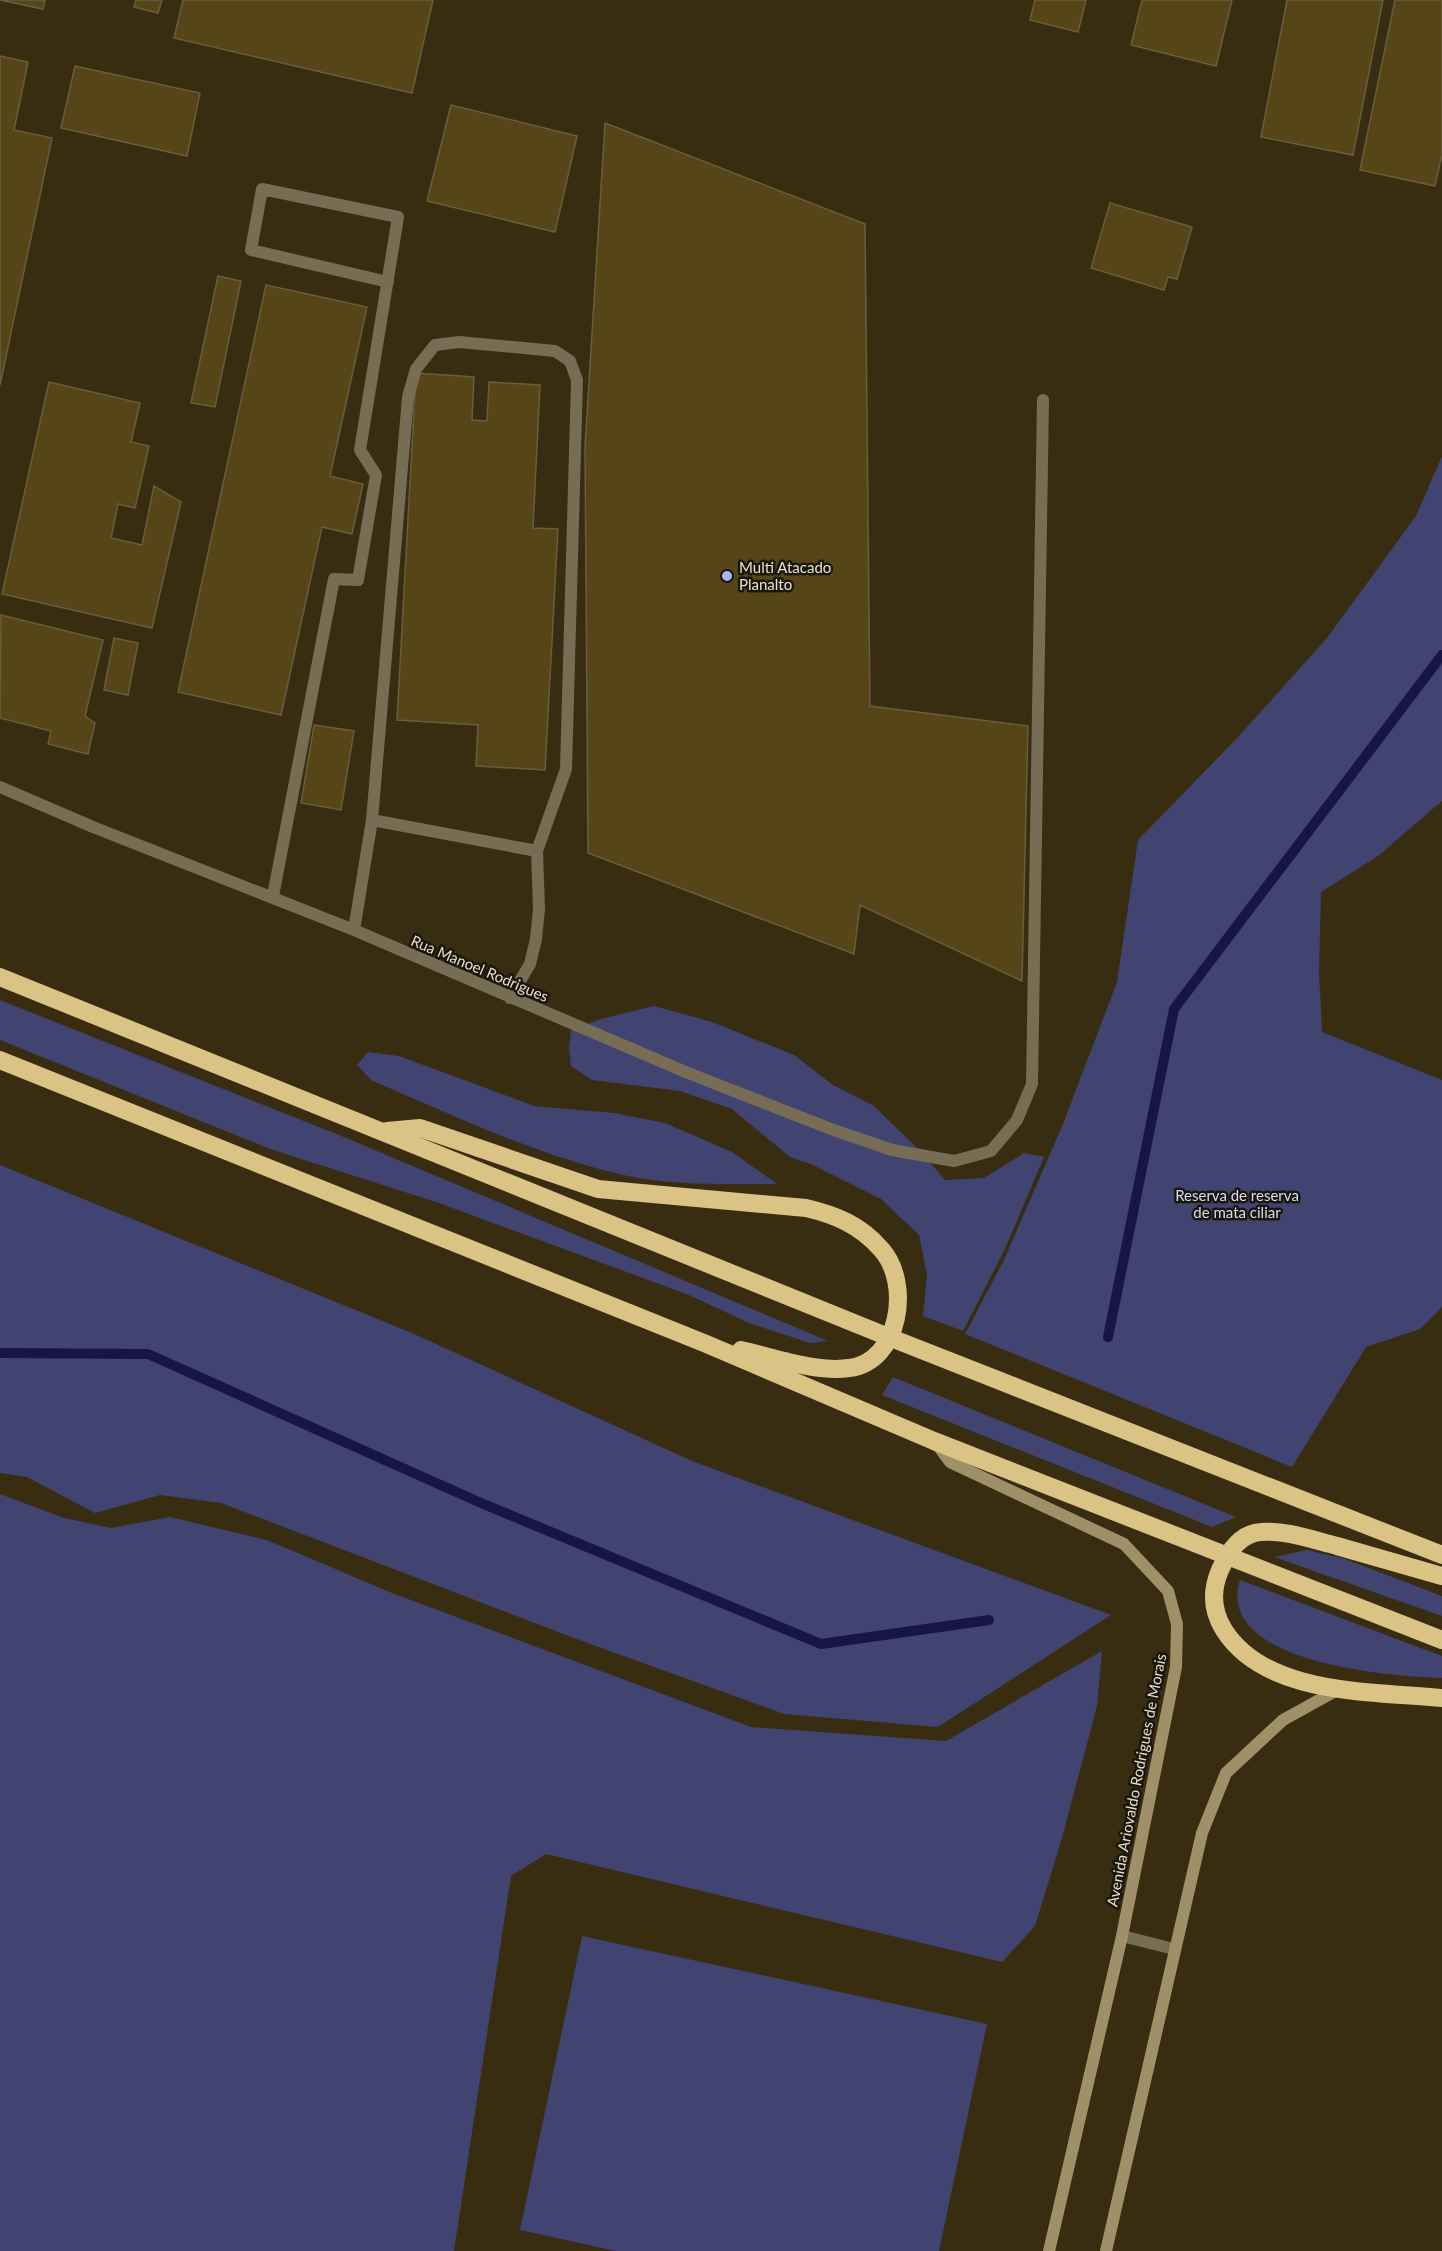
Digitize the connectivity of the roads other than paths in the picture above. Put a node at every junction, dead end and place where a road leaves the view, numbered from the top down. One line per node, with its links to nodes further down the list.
1 (388, 282): 1 (lane); 6 (lane)
2 (1043, 400): 9 (lane, Rua Manoel Rodrigues)
3 (0, 787): 6 (lane, Rua Manoel Rodrigues)
4 (372, 820): 5 (lane); 5 (lane); 7 (lane)
5 (537, 851): 9 (lane)
6 (273, 896): 7 (lane, Rua Manoel Rodrigues)
7 (354, 930): 9 (lane, Rua Manoel Rodrigues)
8 (0, 977): 11 (highway)
9 (510, 998)
10 (0, 1060): 13 (highway)
11 (385, 1132): 12 (highway); 12 (highway)
12 (891, 1338): 13 (highway); 15 (highway)
13 (704, 1343): 14 (highway)
14 (934, 1441): 16 (highway); 21 (street, Avenida Ariovaldo Rodrigues de Morais)
15 (1442, 1555)
16 (1226, 1557): 17 (highway); 18 (highway); 19 (highway)
17 (1442, 1576)
18 (1442, 1640)
19 (1341, 1688): 20 (highway); 22 (street)
20 (1442, 1698)
21 (1122, 1936): 22 (lane); 23 (street, Avenida Ariovaldo Rodrigues de Morais)
22 (1174, 1948): 24 (street)
23 (1049, 2251)
24 (1106, 2251)

